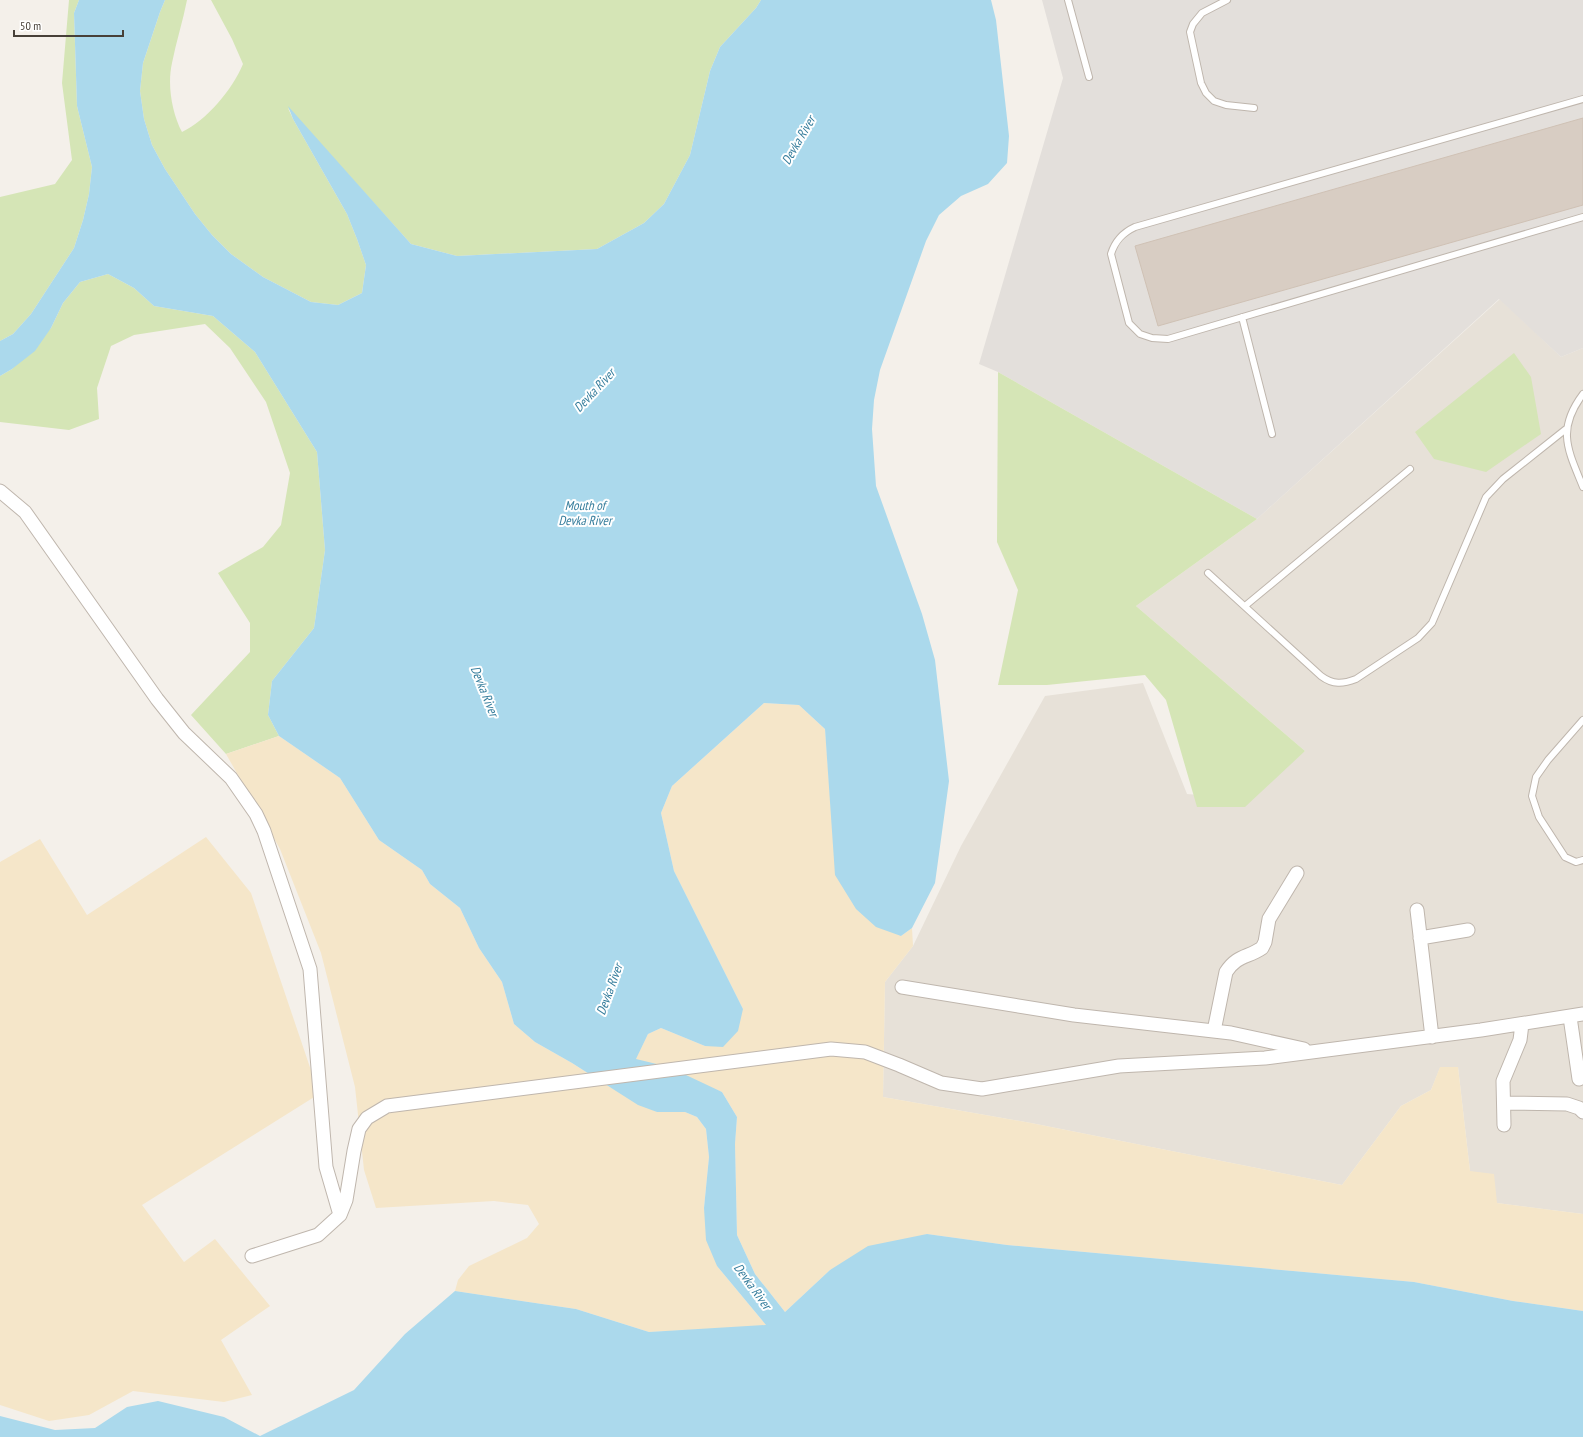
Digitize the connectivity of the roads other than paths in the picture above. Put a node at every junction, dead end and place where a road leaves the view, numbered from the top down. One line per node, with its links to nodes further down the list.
1 (1068, 0): 3 (lane)
2 (1227, 0): 5 (lane)
3 (1089, 77)
4 (1583, 99): 7 (lane)
5 (1254, 108)
6 (1583, 217): 7 (lane)
7 (1242, 317): 10 (lane)
8 (1583, 394): 9 (lane)
9 (1566, 429): 12 (lane); 15 (lane)
10 (1272, 434)
11 (1410, 469): 15 (lane)
12 (1583, 487)
13 (0, 491): 32 (street)
14 (1208, 573): 15 (lane)
15 (1245, 606)
16 (1583, 720): 17 (lane)
17 (1583, 860)
18 (1297, 873): 25 (street)
19 (1417, 910): 21 (street)
20 (1468, 930): 21 (street)
21 (1420, 938): 26 (street)
22 (902, 987): 25 (street)
23 (1577, 1016): 24 (street); 28 (street)
24 (1522, 1024): 26 (street); 29 (street)
25 (1214, 1031): 27 (street)
26 (1432, 1036): 27 (street)
27 (1314, 1051): 32 (street)
28 (1579, 1079)
29 (1504, 1103): 30 (street); 31 (street)
30 (1583, 1112)
31 (1504, 1125)
32 (340, 1215): 33 (street)
33 (252, 1256)

